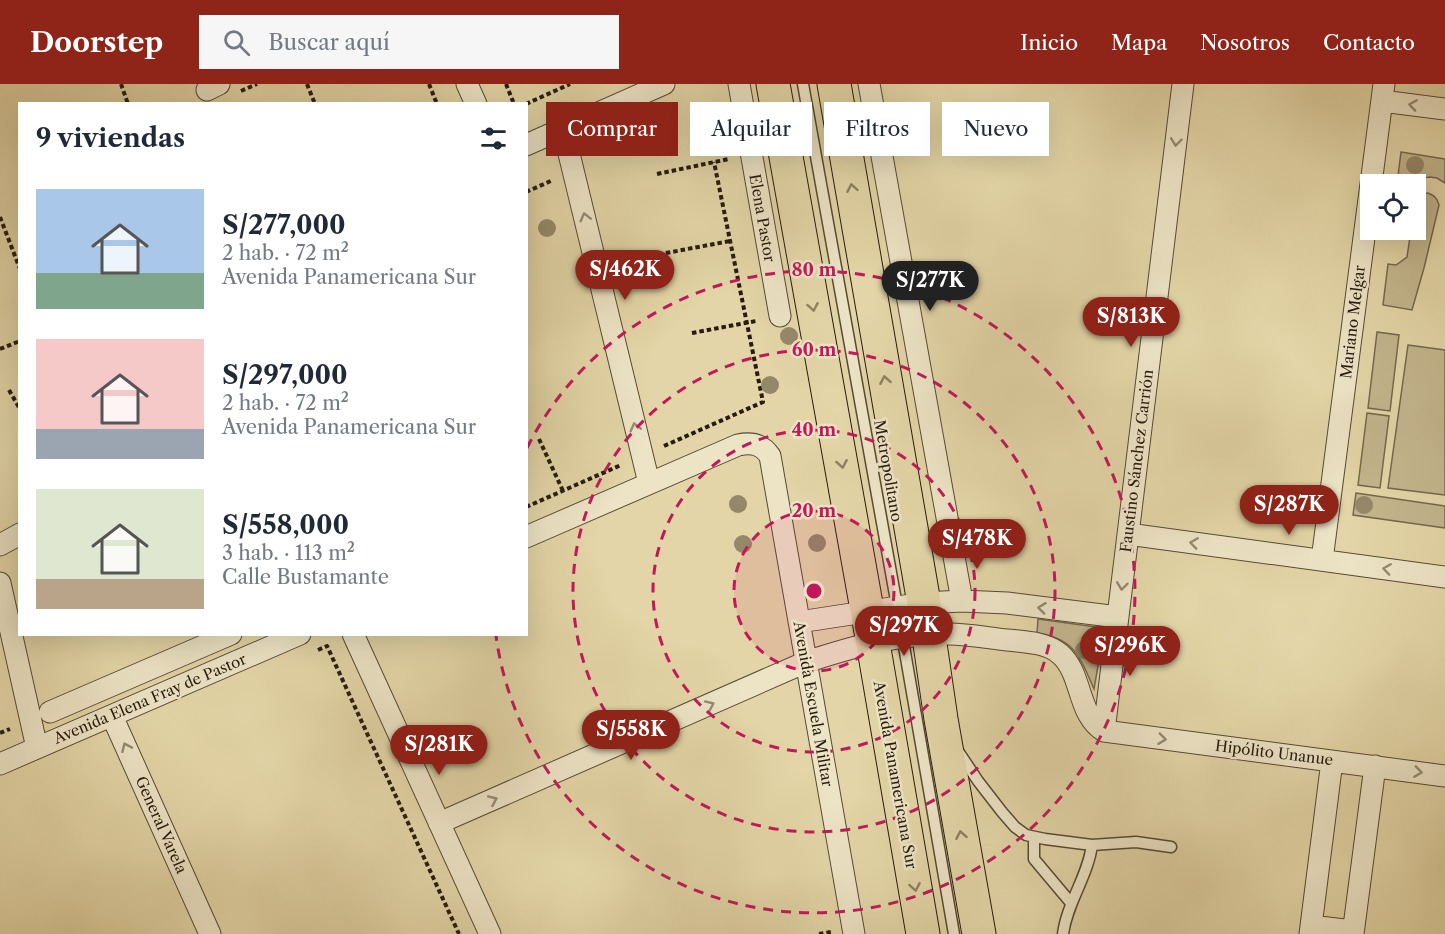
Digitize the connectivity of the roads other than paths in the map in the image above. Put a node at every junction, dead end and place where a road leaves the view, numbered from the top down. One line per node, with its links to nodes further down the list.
1 (467, 84): 10 (street)
2 (664, 84): 11 (street)
3 (739, 84): 16 (street, Elena Pastor)
4 (773, 84): 28 (main road, Avenida Panamericana Sur, one-way to 28)
5 (803, 84): 28 (lane, Metropolitano)
6 (834, 84): 28 (main road, Avenida Panamericana Sur, one-way to 6)
7 (869, 84): 25 (street)
8 (1183, 84): 18 (street, Faustino Sánchez Carrión, one-way to 18)
9 (1383, 92): 12 (street, one-way to 9); 22 (street, Mariano Melgar)
10 (475, 102)
11 (624, 102)
12 (1445, 109)
13 (546, 136): 14 (street)
14 (528, 144)
15 (570, 156): 17 (street, one-way to 15)
16 (780, 316)
17 (649, 483): 20 (street); 27 (street, Avenida Escuela Militar)
18 (1128, 534): 22 (street, one-way to 18); 26 (street, Faustino Sánchez Carrión, one-way to 26)
19 (18, 535): 21 (street)
20 (528, 536)
21 (0, 544)
22 (1322, 560): 23 (street, one-way to 22)
23 (1445, 577)
24 (0, 583): 37 (street)
25 (962, 601): 26 (street, one-way to 25); 28 (street)
26 (1118, 617): 36 (street, Faustino Sánchez Carrión)
27 (799, 621): 28 (street); 32 (street, Avenida Escuela Militar)
28 (899, 622): 32 (street); 35 (main road, Avenida Panamericana Sur); 36 (street); 52 (main road, Avenida Panamericana Sur, one-way to 52); 53 (lane, Metropolitano)
29 (226, 636): 33 (street)
30 (295, 636): 34 (street, Avenida Elena Fray de Pastor)
31 (354, 636): 42 (street)
32 (806, 662): 42 (street, one-way to 32); 51 (street, Avenida Escuela Militar)
33 (50, 712)
34 (112, 716): 37 (street, Avenida Elena Fray de Pastor); 49 (street, General Varela, one-way to 34)
35 (941, 719): 43 (lane); 54 (main road, Avenida Panamericana Sur, one-way to 35)
36 (1104, 731): 38 (street, Hipólito Unanue, one-way to 38)
37 (37, 748): 39 (street, Avenida Elena Fray de Pastor)
38 (1332, 761): 40 (street, Hipólito Unanue); 47 (street)
39 (0, 764)
40 (1375, 766): 41 (street, Hipólito Unanue, one-way to 41); 48 (street)
41 (1445, 776)
42 (439, 823): 50 (street)
43 (1034, 837): 44 (lane); 46 (lane)
44 (1092, 845): 45 (lane); 46 (lane)
45 (1171, 847)
46 (1071, 903): 55 (lane)
47 (1310, 930): 48 (street)
48 (1353, 933)
49 (210, 934)
50 (490, 934)
51 (854, 934)
52 (923, 934)
53 (954, 934)
54 (979, 934)
55 (1063, 934)

